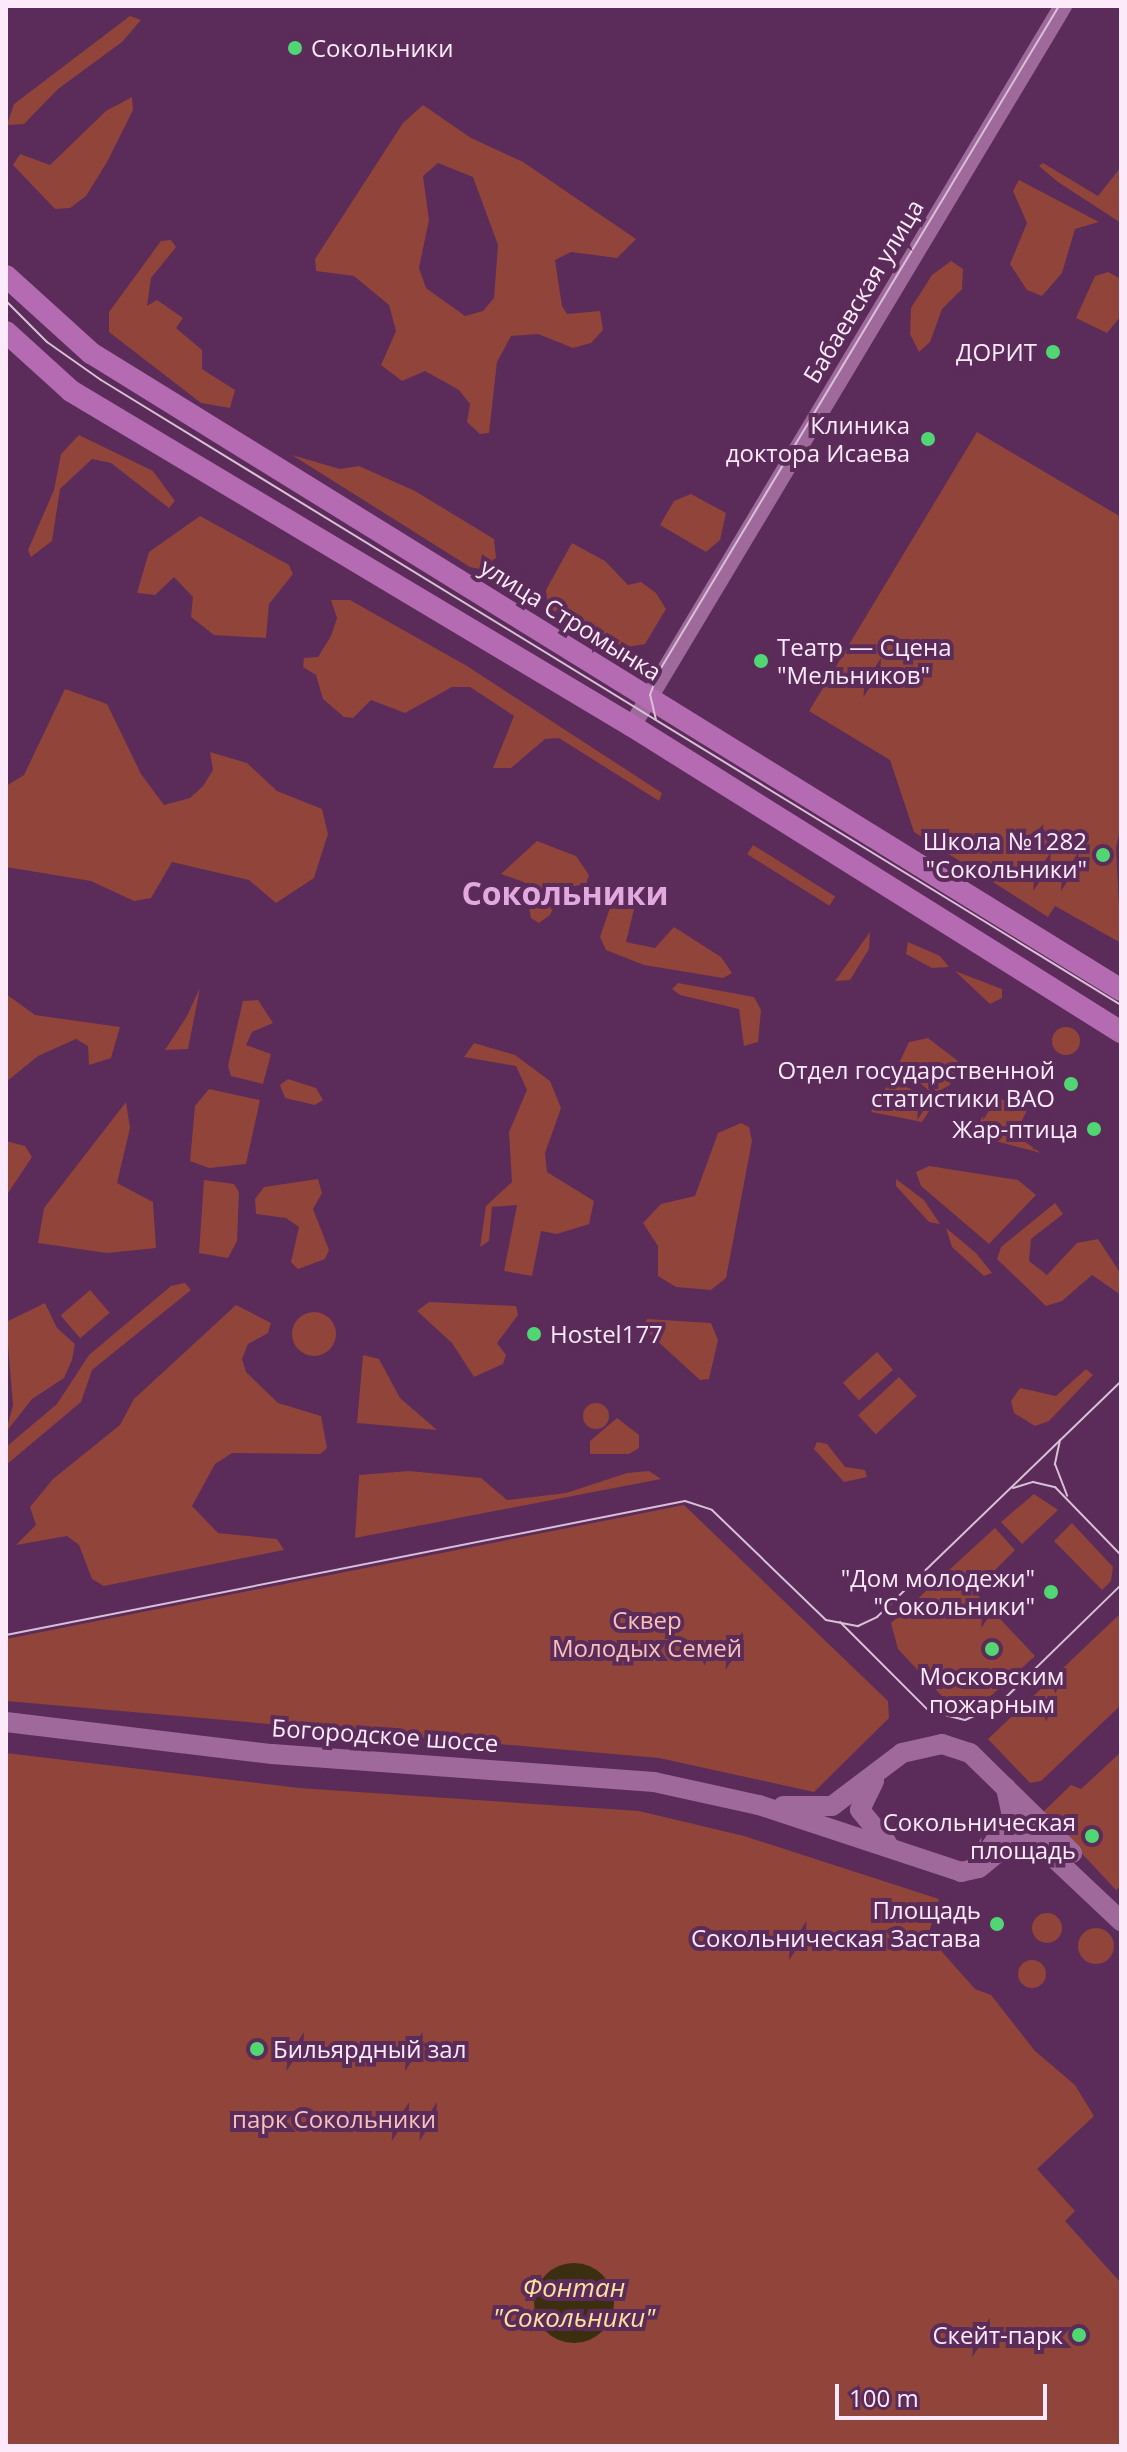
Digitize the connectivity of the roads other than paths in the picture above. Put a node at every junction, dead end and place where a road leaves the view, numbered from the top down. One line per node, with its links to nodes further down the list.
1 (1063, 6): 4 (street, Бабаевская улица)
2 (6, 276): 4 (main road, улица Стромынка)
3 (6, 332): 5 (main road)
4 (649, 698): 5 (street, Бабаевская улица); 6 (main road, улица Стромынка)
5 (632, 726): 7 (main road)
6 (1121, 990)
7 (1121, 1032)
8 (6, 1722): 11 (main road, Богородское шоссе)
9 (886, 1765): 10 (main road); 11 (main road, Богородское шоссе); 12 (main road)
10 (1006, 1788): 13 (main road); 14 (main road)
11 (759, 1805): 12 (main road, Богородское шоссе)
12 (896, 1850): 13 (main road, Богородское шоссе)
13 (950, 1869): 15 (main road)
14 (1121, 1908)
15 (1121, 1921)

